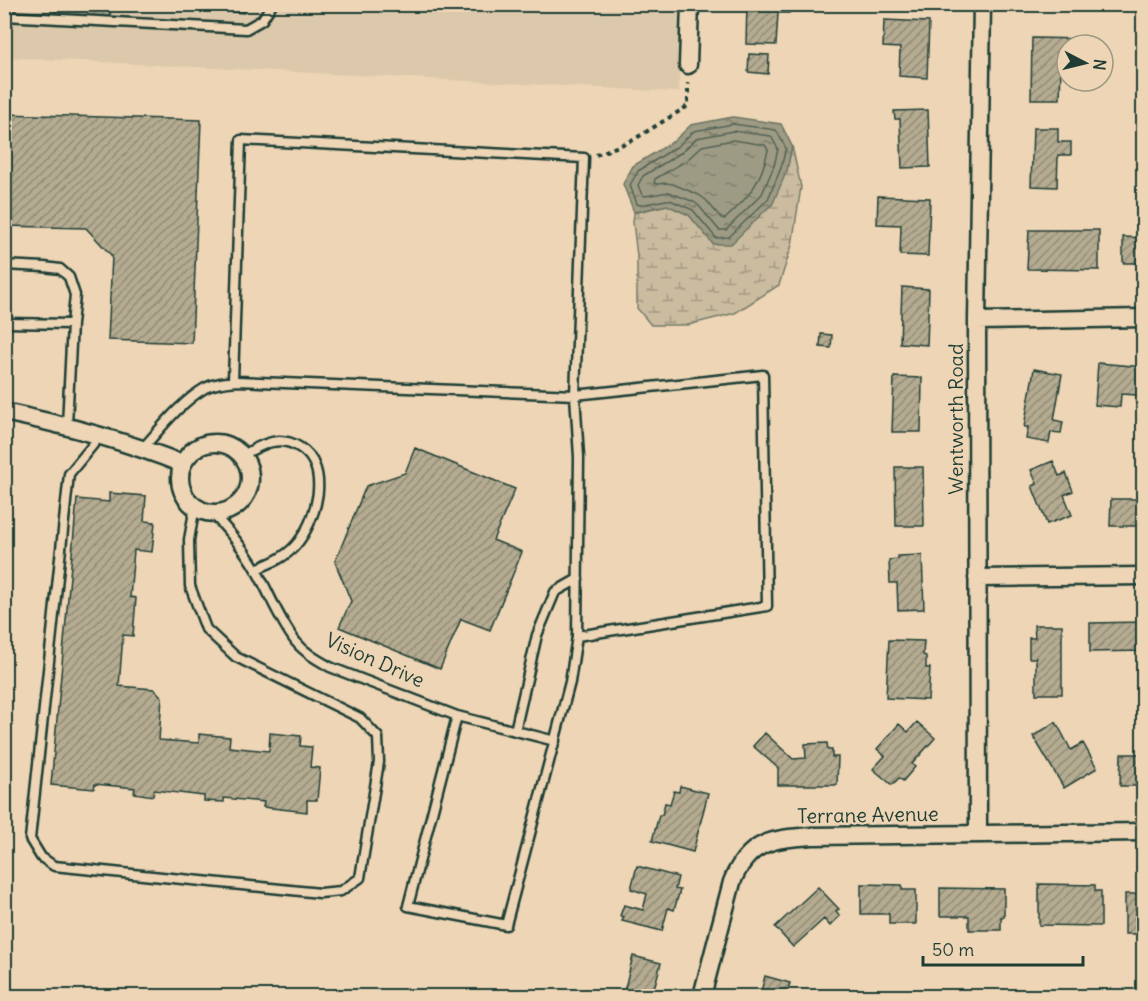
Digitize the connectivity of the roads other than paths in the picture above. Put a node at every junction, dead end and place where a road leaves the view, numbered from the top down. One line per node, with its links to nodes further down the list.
1 (272, 4): 4 (lane)
2 (690, 4): 5 (street)
3 (982, 4): 8 (street, Wentworth Road)
4 (4, 16)
5 (688, 65)
6 (4, 265): 10 (lane)
7 (1143, 318): 8 (street)
8 (977, 321): 23 (street, Wentworth Road)
9 (4, 323): 10 (lane)
10 (72, 324): 14 (lane)
11 (233, 381): 12 (lane); 12 (lane); 16 (lane)
12 (575, 395): 24 (lane); 25 (lane)
13 (4, 412): 14 (street)
14 (67, 425): 15 (street)
15 (101, 435): 16 (street); 19 (lane)
16 (143, 448): 18 (street)
17 (242, 455): 18 (street); 20 (street); 21 (lane)
18 (183, 464): 19 (street)
19 (195, 506): 20 (street, Vision Drive)
20 (212, 513): 21 (lane, Vision Drive)
21 (256, 569): 26 (lane, Vision Drive)
22 (1143, 576): 23 (street)
23 (977, 578): 30 (street, Wentworth Road)
24 (578, 579): 25 (lane); 27 (lane)
25 (577, 636): 28 (lane)
26 (457, 716): 27 (lane, Vision Drive); 28 (lane)
27 (515, 731): 28 (lane, Vision Drive)
28 (555, 741)
29 (1143, 832): 30 (street, Terrane Avenue)
30 (978, 834): 31 (street, Terrane Avenue)
31 (702, 996)

